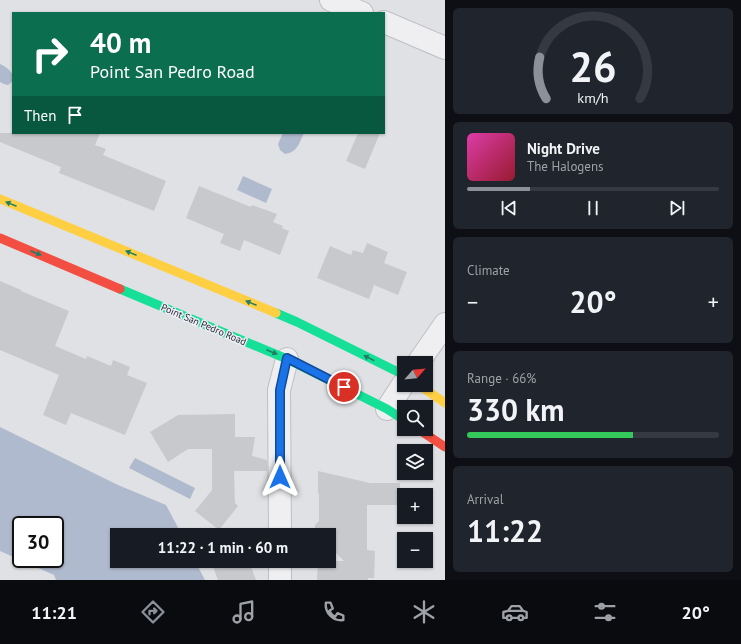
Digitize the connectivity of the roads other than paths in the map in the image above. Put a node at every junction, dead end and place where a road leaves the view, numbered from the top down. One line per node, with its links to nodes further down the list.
1 (331, 0): 2 (street)
2 (360, 12)
3 (385, 22): 4 (street)
4 (445, 48)
5 (0, 199): 10 (main road, one-way to 5)
6 (0, 238): 9 (main road, Point San Pedro Road, one-way to 9)
7 (445, 324): 8 (street)
8 (423, 356)
9 (287, 358): 14 (main road, Point San Pedro Road); 17 (street)
10 (397, 372)
11 (401, 392): 14 (street)
12 (429, 392): 13 (main road)
13 (445, 403)
14 (395, 414)
15 (428, 436): 16 (main road)
16 (445, 447)
17 (280, 528)
18 (280, 568): 19 (street)
19 (280, 580)

